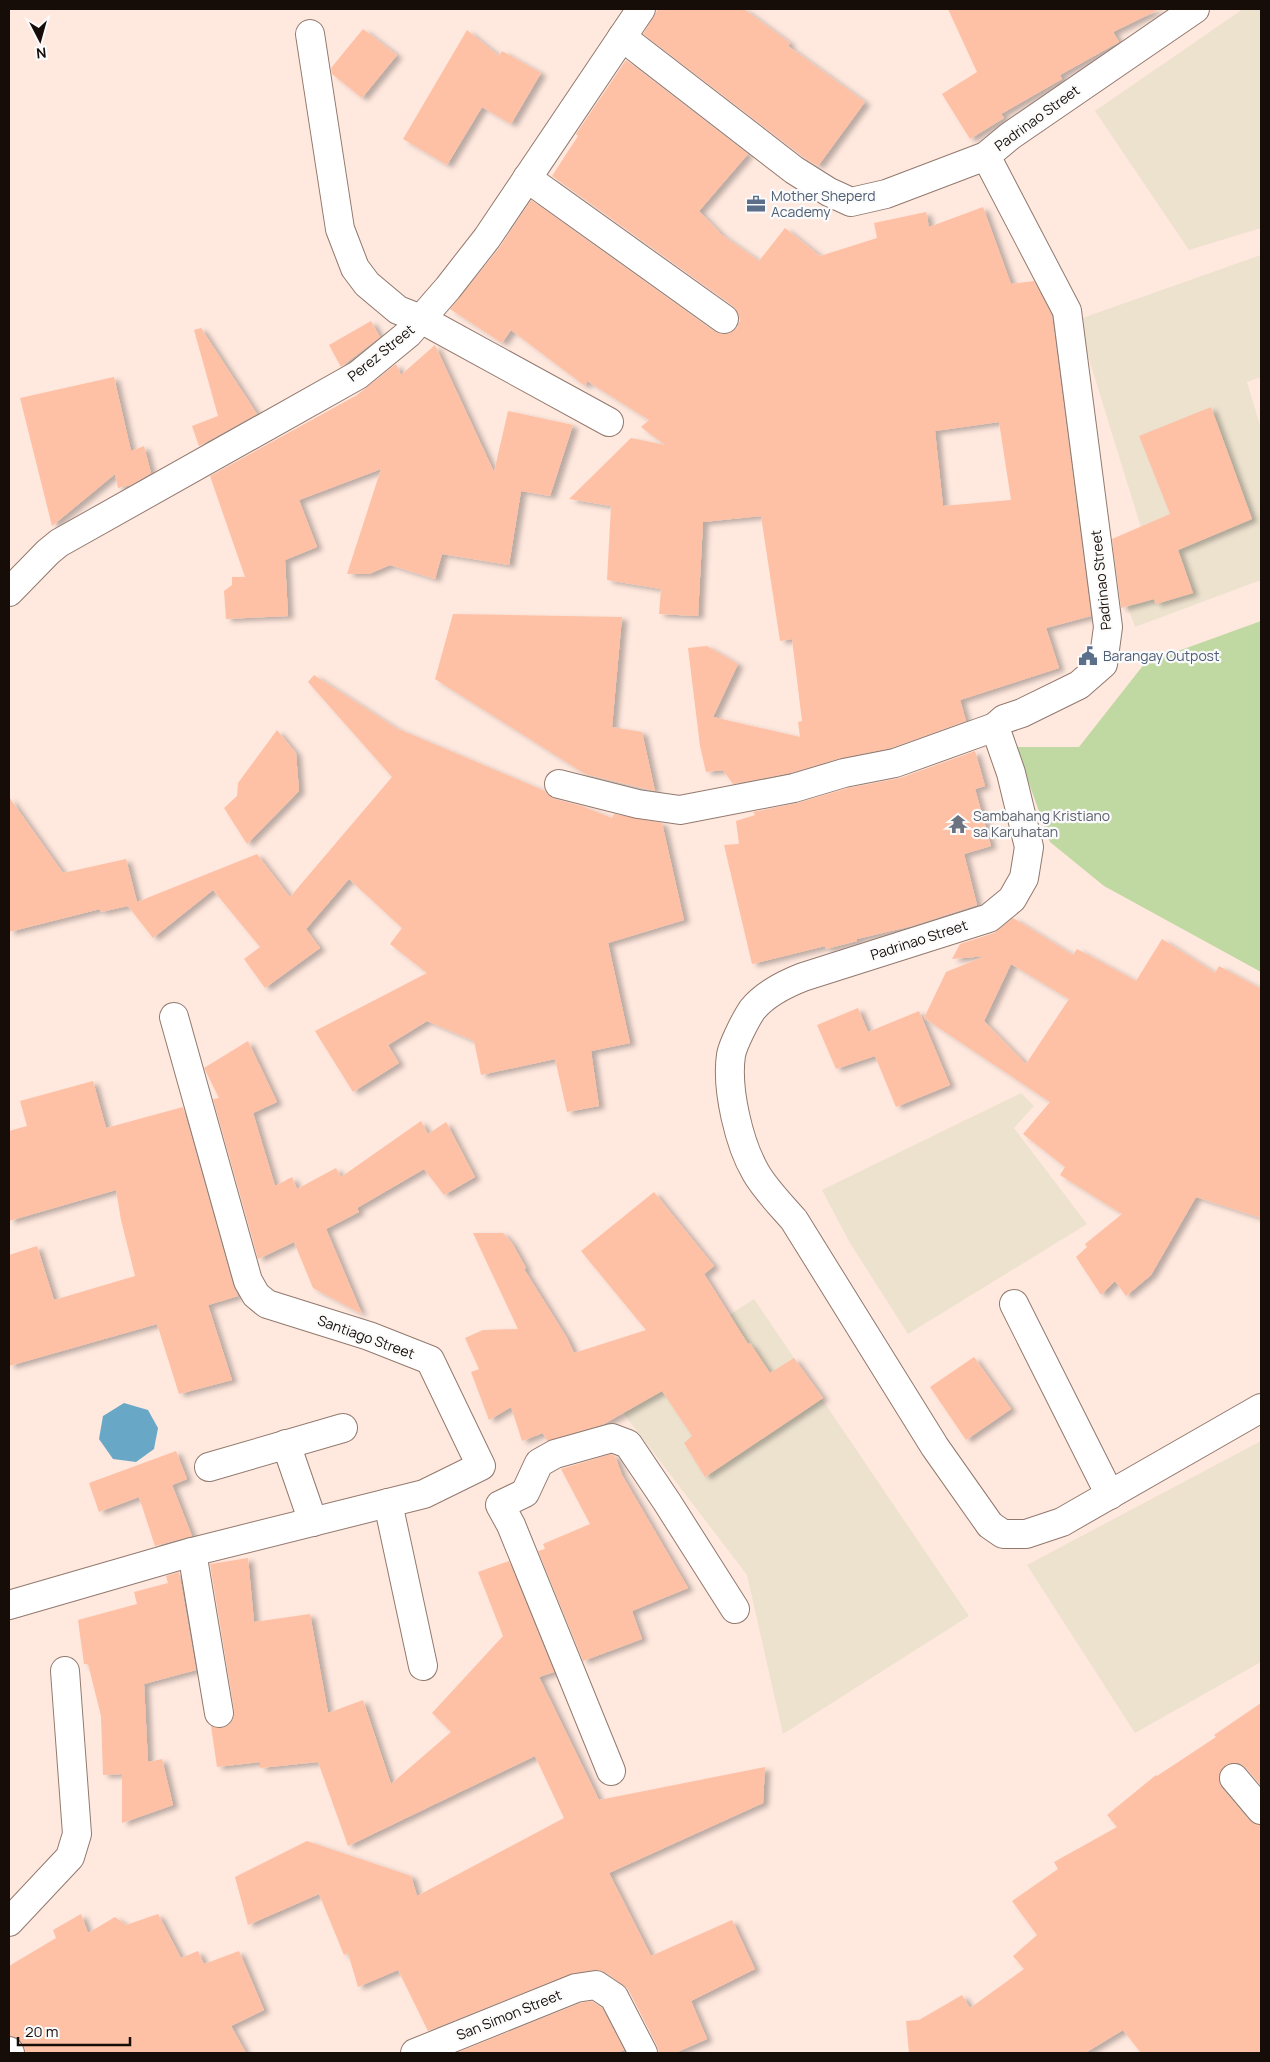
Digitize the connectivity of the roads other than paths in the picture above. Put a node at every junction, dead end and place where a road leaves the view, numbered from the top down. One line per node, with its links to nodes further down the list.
1 (640, 9): 4 (street, Perez Street)
2 (1195, 9): 5 (street, Padrinao Street)
3 (310, 34): 7 (street)
4 (622, 37): 5 (street); 6 (street, Perez Street)
5 (986, 156): 11 (street, Padrinao Street)
6 (526, 178): 7 (street, Perez Street); 8 (street)
7 (421, 319): 9 (street); 10 (street, Perez Street)
8 (724, 319)
9 (609, 422)
10 (9, 592)
11 (995, 727): 12 (street); 20 (street, Padrinao Street)
12 (559, 784)
13 (174, 1017): 18 (street, Santiago Street)
14 (1014, 1304): 20 (street)
15 (1261, 1408): 20 (street, Padrinao Street)
16 (343, 1428): 17 (street)
17 (286, 1444): 19 (street); 23 (street)
18 (481, 1466): 21 (street); 22 (street, Santiago Street)
19 (209, 1467)
20 (1110, 1495)
21 (388, 1503): 23 (street); 27 (street)
22 (500, 1505): 26 (street); 30 (street, Santiago Street)
23 (314, 1522): 24 (street)
24 (192, 1552): 25 (street); 29 (street)
25 (9, 1605)
26 (735, 1609)
27 (423, 1666)
28 (66, 1671): 33 (street)
29 (219, 1713)
30 (611, 1772)
31 (1234, 1778): 32 (street)
32 (1261, 1810)
33 (9, 1922)
34 (414, 2053): 35 (street, San Simon Street)
35 (642, 2053)

